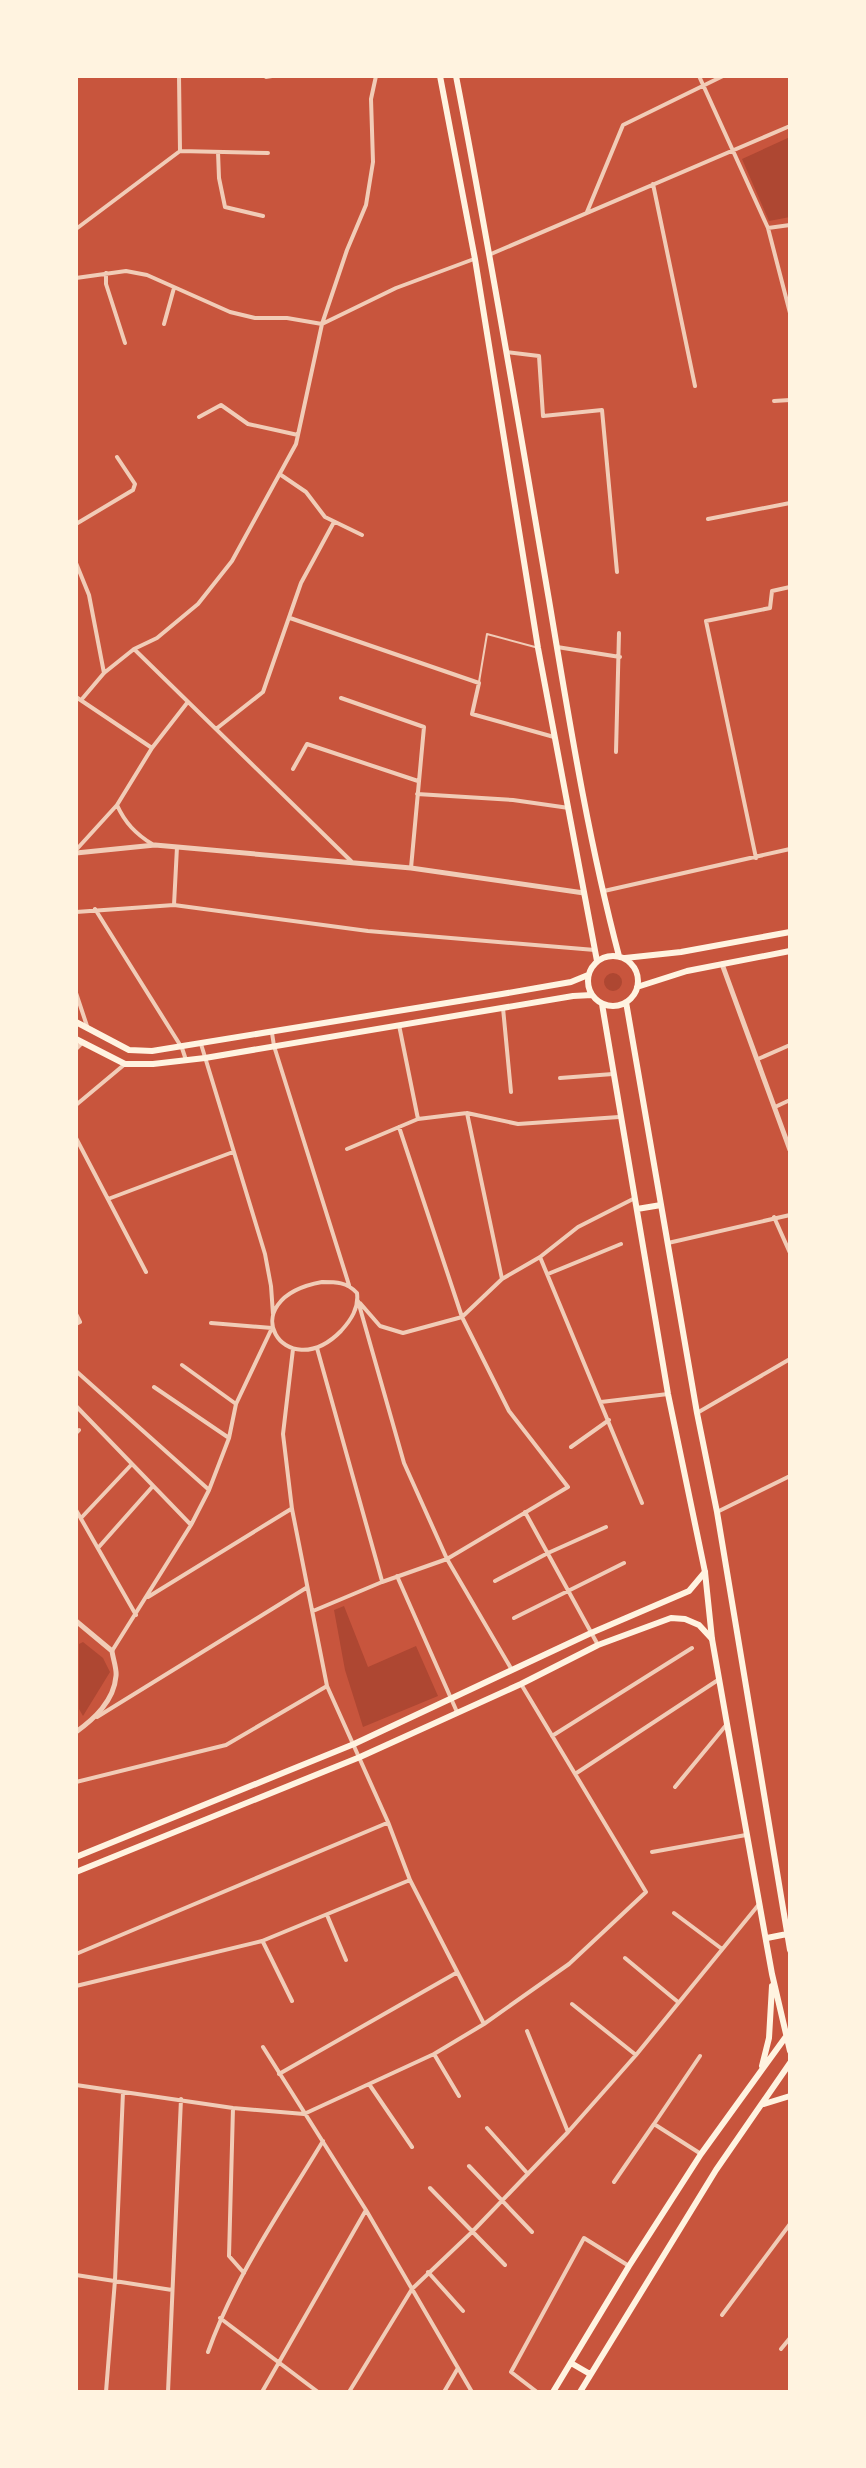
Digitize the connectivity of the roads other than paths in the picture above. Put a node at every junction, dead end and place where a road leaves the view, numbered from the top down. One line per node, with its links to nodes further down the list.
1 (179, 76): 12 (street)
2 (272, 76): 8 (street)
3 (376, 76): 29 (street)
4 (440, 76): 22 (main road)
5 (456, 76): 21 (main road)
6 (699, 76): 9 (street)
7 (723, 76): 9 (street)
8 (266, 77)
9 (703, 86): 11 (street); 16 (street)
10 (790, 126): 11 (street)
11 (731, 149): 15 (street); 19 (street)
12 (180, 151): 13 (street); 20 (street)
13 (218, 152): 14 (street); 17 (street)
14 (268, 153)
15 (653, 184): 16 (street); 32 (street)
16 (587, 212): 21 (street)
17 (263, 216)
18 (790, 225): 19 (street)
19 (768, 228): 26 (street)
20 (76, 229)
21 (491, 254): 22 (main road); 31 (main road)
22 (475, 259): 29 (street); 50 (main road)
23 (106, 273): 24 (street); 25 (street); 30 (street)
24 (76, 278)
25 (175, 287): 28 (street); 29 (street)
26 (787, 294): 27 (street)
27 (790, 313)
28 (164, 324)
29 (322, 324): 36 (street)
30 (125, 343)
31 (506, 352): 45 (street); 49 (main road)
32 (695, 386)
33 (790, 400): 34 (street)
34 (774, 401)
35 (199, 417): 36 (street)
36 (298, 435): 38 (street)
37 (117, 457): 42 (street)
38 (281, 475): 41 (street); 51 (street)
39 (790, 503): 40 (street)
40 (708, 519)
41 (334, 522): 43 (street); 47 (street)
42 (76, 524)
43 (362, 535)
44 (76, 564): 53 (street)
45 (617, 572)
46 (790, 587): 72 (street)
47 (290, 618): 54 (street); 59 (street)
48 (619, 633): 52 (street)
49 (557, 647): 52 (street); 75 (main road)
50 (538, 648): 54 (lane); 60 (main road)
51 (134, 649): 53 (street); 58 (street)
52 (620, 657): 62 (street)
53 (104, 673): 57 (street)
54 (479, 683): 60 (street)
55 (76, 697): 57 (street)
56 (341, 698): 64 (street)
57 (82, 699): 61 (street)
58 (187, 703): 59 (street); 61 (street)
59 (215, 729): 73 (street)
60 (554, 737): 67 (main road)
61 (152, 748): 66 (street)
62 (616, 752)
63 (293, 769): 64 (street)
64 (418, 781): 65 (street)
65 (417, 794): 67 (street); 74 (street)
66 (117, 805): 68 (street); 71 (street)
67 (569, 808): 76 (main road)
68 (155, 845): 69 (street); 71 (street)
69 (177, 847): 73 (street); 77 (street)
70 (790, 849): 72 (street)
71 (76, 852)
72 (756, 858): 75 (street)
73 (351, 861): 74 (street)
74 (411, 868): 76 (street)
75 (602, 891): 84 (main road)
76 (585, 893): 81 (main road)
77 (174, 905): 78 (street); 81 (street)
78 (95, 909): 79 (street); 104 (street)
79 (76, 912)
80 (790, 932): 83 (main road)
81 (595, 950): 85 (main road)
82 (790, 951): 86 (main road)
83 (681, 952): 84 (main road); 87 (main road)
84 (622, 957): 85 (main road); 89 (main road)
85 (597, 961): 88 (main road)
86 (721, 963): 87 (main road); 107 (street)
87 (687, 971): 89 (main road)
88 (588, 975): 91 (main road); 95 (main road)
89 (637, 987): 92 (main road)
90 (76, 993): 98 (street)
91 (592, 995): 93 (main road); 94 (main road)
92 (626, 1002): 93 (main road); 127 (main road)
93 (602, 1004): 110 (main road)
94 (503, 1008): 97 (main road); 112 (street)
95 (397, 1011): 97 (main road); 99 (main road)
96 (76, 1022): 98 (main road)
97 (399, 1025): 103 (main road); 118 (street)
98 (89, 1030): 104 (main road)
99 (272, 1033): 101 (main road); 103 (street)
100 (80, 1040): 105 (street); 109 (main road)
101 (201, 1044): 104 (main road); 106 (street)
102 (790, 1045): 107 (street)
103 (274, 1046): 106 (main road); 138 (street)
104 (182, 1048): 108 (street)
105 (76, 1049)
106 (205, 1058): 108 (main road); 124 (street)
107 (758, 1059): 115 (street)
108 (186, 1060): 109 (main road)
109 (125, 1064): 114 (street)
110 (613, 1074): 111 (street); 117 (main road)
111 (560, 1078)
112 (511, 1092)
113 (790, 1100): 115 (street)
114 (76, 1105)
115 (775, 1107): 123 (street)
116 (467, 1113): 117 (street); 118 (street); 137 (street)
117 (619, 1117): 125 (main road)
118 (418, 1119): 119 (street)
119 (399, 1127): 122 (street); 142 (street)
120 (76, 1138): 121 (street)
121 (78, 1146): 126 (street)
122 (347, 1149)
123 (790, 1150)
124 (234, 1152): 126 (street); 141 (street)
125 (635, 1197): 128 (main road); 134 (street)
126 (108, 1199): 135 (street)
127 (661, 1205): 128 (main road); 131 (main road)
128 (637, 1209): 152 (main road)
129 (790, 1215): 130 (street)
130 (774, 1217): 131 (street); 133 (street)
131 (668, 1243): 156 (main road)
132 (621, 1244): 136 (street)
133 (790, 1253)
134 (540, 1257): 136 (street); 137 (street)
135 (146, 1272)
136 (548, 1274): 153 (street)
137 (502, 1279): 142 (street)
138 (349, 1285): 139 (street); 141 (street)
139 (358, 1301): 142 (street); 146 (street); 174 (street)
140 (76, 1314): 143 (street)
141 (273, 1314): 145 (street)
142 (462, 1317): 167 (street)
143 (78, 1323)
144 (211, 1323): 145 (street)
145 (272, 1328): 147 (street); 154 (street)
146 (317, 1348): 147 (street); 179 (street)
147 (293, 1349): 165 (street)
148 (790, 1359): 156 (street)
149 (182, 1365): 154 (street)
150 (76, 1371): 163 (street)
151 (154, 1387): 158 (street)
152 (668, 1394): 153 (street); 176 (main road)
153 (601, 1402): 157 (street)
154 (236, 1404): 158 (street)
155 (76, 1406): 160 (street)
156 (697, 1413): 168 (main road)
157 (609, 1420): 159 (street); 164 (street)
158 (229, 1438): 163 (street)
159 (571, 1447)
160 (132, 1464): 162 (street); 169 (street)
161 (790, 1476): 168 (street)
162 (153, 1486): 170 (street); 172 (street)
163 (209, 1490): 170 (street)
164 (642, 1503)
165 (292, 1509): 180 (street); 182 (street)
166 (76, 1510): 169 (street)
167 (525, 1512): 173 (street); 174 (street)
168 (717, 1512): 216 (main road)
169 (81, 1518): 172 (street)
170 (191, 1525): 182 (street)
171 (606, 1527): 173 (street)
172 (98, 1548): 184 (street)
173 (548, 1553): 178 (street); 181 (street)
174 (447, 1559): 177 (street); 192 (street)
175 (624, 1563): 181 (street)
176 (705, 1572): 187 (main road); 188 (main road)
177 (397, 1576): 179 (street); 196 (street)
178 (495, 1581)
179 (382, 1582): 183 (street)
180 (306, 1588): 183 (street); 198 (street)
181 (568, 1590): 185 (street); 187 (street)
182 (146, 1598): 184 (street)
183 (313, 1611): 195 (street)
184 (136, 1615): 191 (street)
185 (514, 1618)
186 (76, 1621): 191 (street)
187 (591, 1633): 189 (street); 192 (main road)
188 (712, 1639): 189 (main road); 193 (main road)
189 (598, 1645): 194 (main road)
190 (692, 1648): 201 (street)
191 (112, 1651): 198 (street)
192 (512, 1670): 194 (main road); 196 (main road)
193 (720, 1679): 199 (main road); 204 (street)
194 (521, 1684): 197 (main road); 201 (street)
195 (327, 1686): 202 (street); 205 (street)
196 (450, 1699): 197 (street); 202 (main road)
197 (457, 1712): 203 (main road)
198 (97, 1717): 200 (street)
199 (727, 1724): 206 (street); 208 (main road)
200 (76, 1732)
201 (552, 1736): 204 (street)
202 (354, 1744): 203 (street); 210 (main road)
203 (360, 1757): 207 (street); 211 (main road)
204 (574, 1774): 230 (street)
205 (76, 1782)
206 (675, 1787)
207 (388, 1822): 212 (street); 221 (street)
208 (748, 1834): 209 (street); 213 (main road)
209 (652, 1852)
210 (76, 1857)
211 (76, 1872)
212 (410, 1880): 215 (street); 224 (street)
213 (760, 1903): 217 (main road); 219 (street)
214 (674, 1913): 219 (street)
215 (327, 1915): 218 (street); 223 (street)
216 (788, 1934): 217 (main road); 220 (main road)
217 (767, 1938): 225 (main road)
218 (262, 1941): 226 (street); 227 (street)
219 (722, 1949): 228 (street)
220 (790, 1950)
221 (76, 1954)
222 (625, 1958): 228 (street)
223 (346, 1960)
224 (456, 1973): 230 (street); 240 (street)
225 (772, 1974): 232 (main road); 239 (main road)
226 (76, 1986)
227 (292, 2001)
228 (678, 2002): 236 (street)
229 (572, 2004): 236 (street)
230 (484, 2024): 235 (street)
231 (527, 2031): 252 (street)
232 (788, 2034): 234 (main road); 239 (main road)
233 (263, 2047): 240 (street)
234 (790, 2051)
235 (434, 2054): 241 (street); 244 (street)
236 (636, 2055): 252 (street)
237 (700, 2056): 250 (street)
238 (790, 2063): 247 (main road)
239 (760, 2073): 255 (main road)
240 (279, 2074): 249 (street)
241 (369, 2084): 249 (street); 254 (street)
242 (76, 2085): 243 (street)
243 (123, 2092): 246 (street); 270 (street)
244 (459, 2096)
245 (790, 2096): 247 (main road)
246 (181, 2098): 248 (street); 272 (street)
247 (764, 2104): 282 (main road)
248 (233, 2108): 249 (street); 268 (street)
249 (304, 2114): 253 (street)
250 (654, 2124): 255 (street); 258 (street)
251 (487, 2128): 257 (street)
252 (568, 2132): 257 (street)
253 (323, 2141): 261 (street); 268 (street)
254 (412, 2147)
255 (701, 2154): 266 (main road)
256 (469, 2166): 260 (street)
257 (528, 2174): 260 (street)
258 (614, 2182)
259 (430, 2188): 263 (street)
260 (502, 2200): 263 (street); 264 (street)
261 (366, 2210): 271 (street); 279 (street)
262 (790, 2224): 274 (street)
263 (472, 2232): 265 (street); 267 (street)
264 (532, 2232)
265 (505, 2265)
266 (629, 2266): 280 (main road); 290 (street)
267 (428, 2272): 271 (street); 273 (street)
268 (244, 2273): 275 (street)
269 (76, 2275): 270 (street)
270 (115, 2280): 272 (street); 283 (street)
271 (412, 2289): 281 (street); 287 (street)
272 (174, 2290): 284 (street)
273 (463, 2311)
274 (722, 2315)
275 (220, 2318): 278 (street); 279 (street)
276 (790, 2338): 277 (street)
277 (781, 2349)
278 (208, 2352)
279 (280, 2363): 285 (street); 286 (street)
280 (571, 2363): 282 (main road); 291 (main road)
281 (458, 2368): 288 (street); 289 (street)
282 (590, 2374): 292 (main road)
283 (106, 2392)
284 (168, 2392)
285 (262, 2392)
286 (318, 2392)
287 (349, 2392)
288 (444, 2392)
289 (472, 2392)
290 (537, 2392)
291 (553, 2392)
292 (580, 2392)

